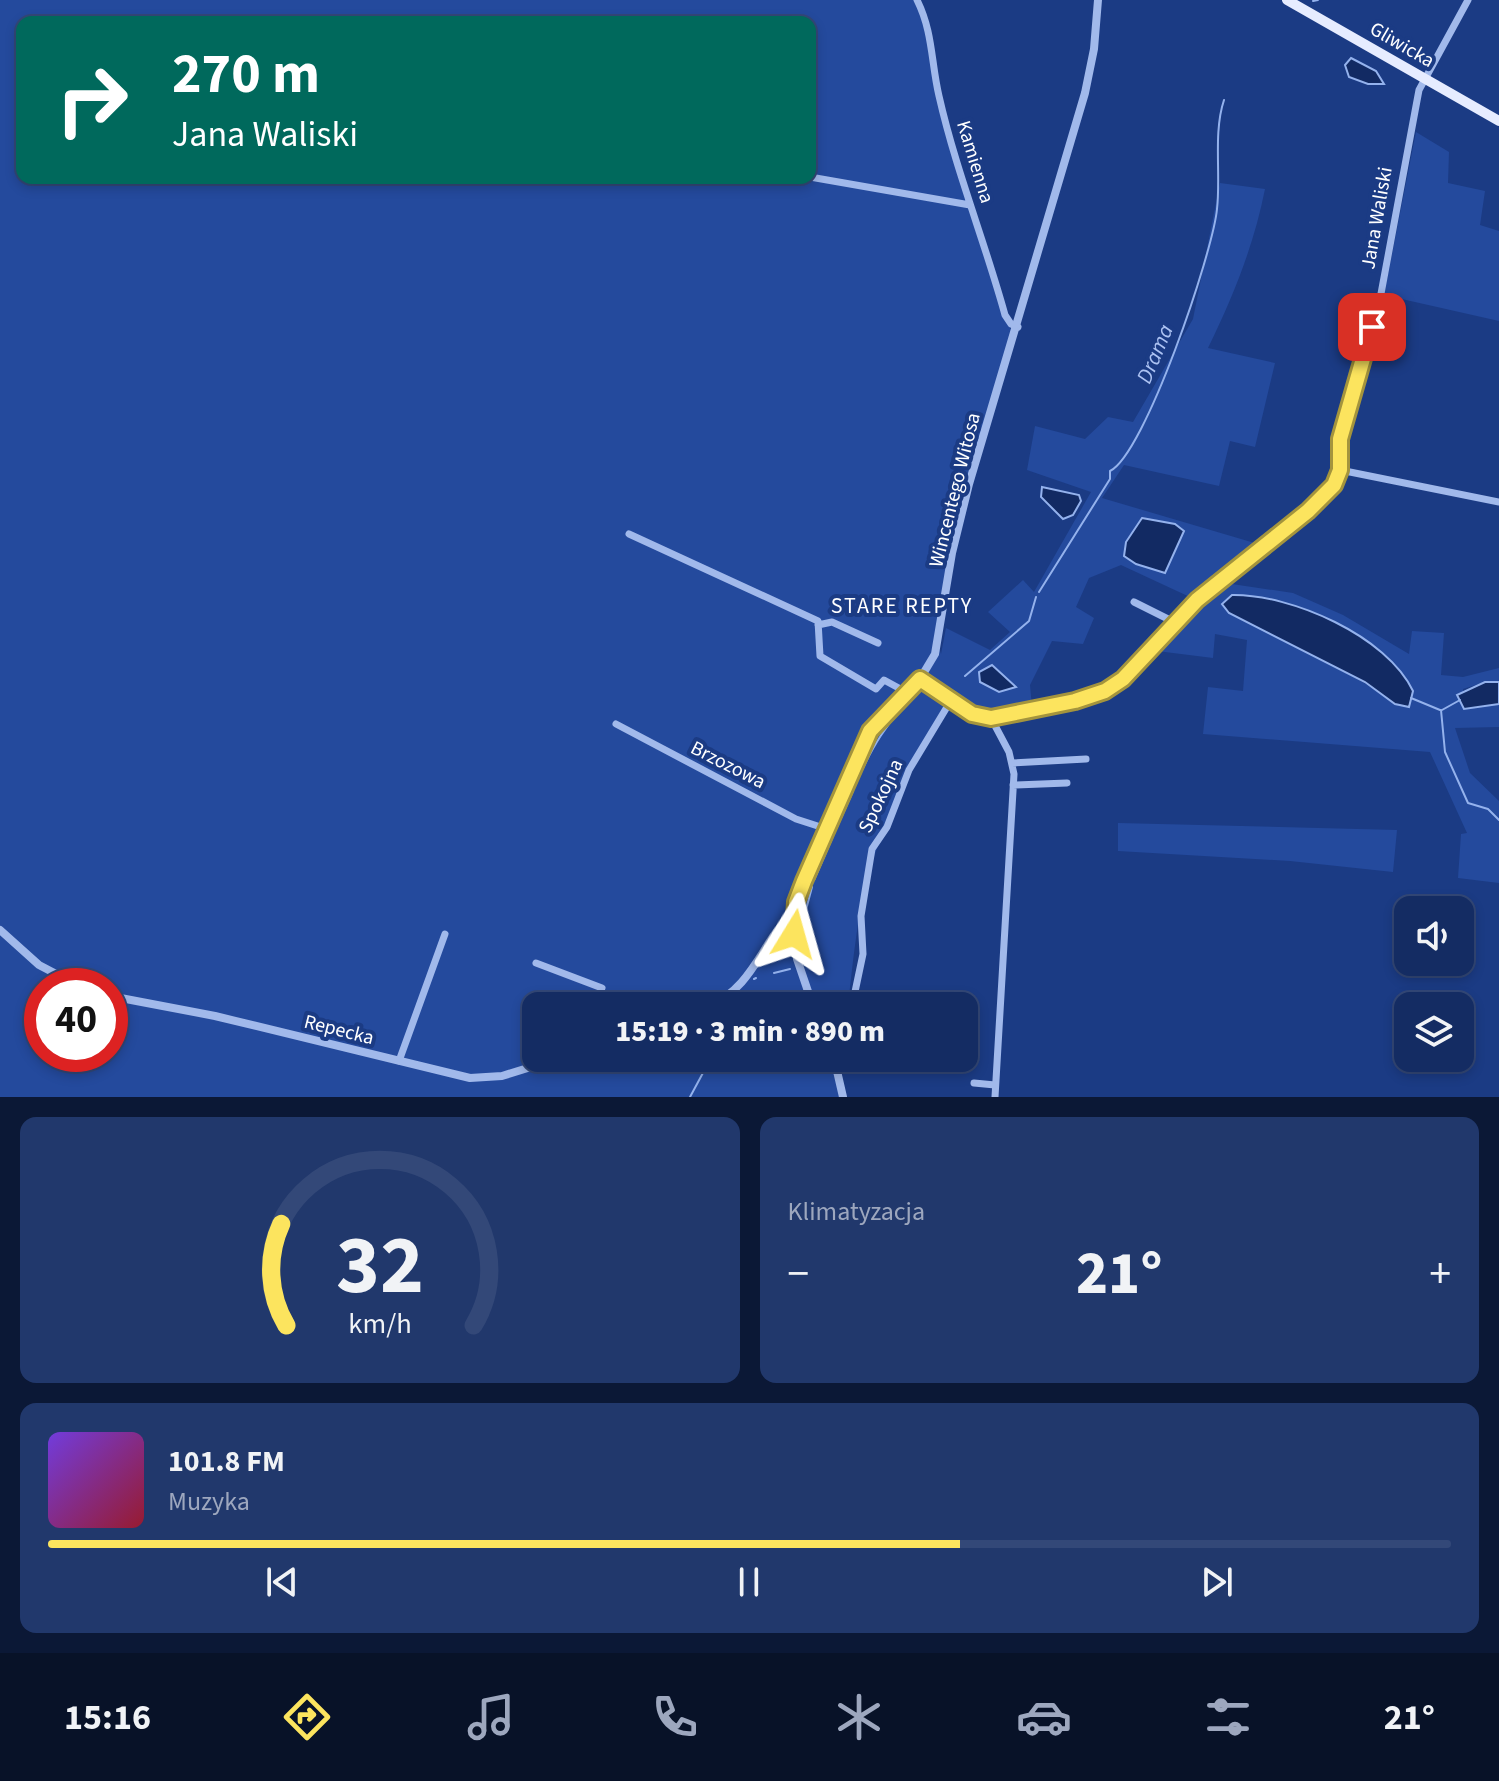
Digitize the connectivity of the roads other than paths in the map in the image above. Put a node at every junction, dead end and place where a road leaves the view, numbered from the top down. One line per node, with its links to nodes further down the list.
1 (917, 0): 8 (street, Kamienna)
2 (1098, 0): 9 (street, Wincentego Witosa)
3 (1287, 0): 5 (main road, Gliwicka)
4 (1468, 0): 5 (street, Jana Waliski)
5 (1423, 78): 6 (main road, Gliwicka); 10 (street, Jana Waliski)
6 (1499, 121)
7 (816, 178): 8 (street)
8 (970, 205): 9 (street, Kamienna)
9 (1018, 327): 17 (street, Wincentego Witosa)
10 (1340, 470): 11 (street); 14 (street)
11 (1499, 502)
12 (629, 534): 15 (street)
13 (1134, 602): 14 (street)
14 (1176, 623): 20 (street)
15 (818, 625): 16 (street); 18 (street)
16 (878, 643)
17 (920, 679): 18 (street, Wincentego Witosa); 19 (street)
18 (906, 692): 26 (street, Wincentego Witosa)
19 (950, 702): 20 (street); 35 (street, Spokojna)
20 (991, 718): 23 (street)
21 (616, 724): 26 (street, Brzozowa)
22 (1086, 759): 23 (street)
23 (1012, 763): 25 (street)
24 (1067, 783): 25 (street)
25 (1013, 785): 41 (street)
26 (827, 829): 27 (street, Wincentego Witosa)
27 (794, 917): 33 (street); 34 (street, Wincentego Witosa)
28 (0, 930): 31 (street)
29 (445, 934): 37 (street)
30 (536, 963): 32 (street)
31 (45, 968)
32 (602, 988)
33 (734, 992)
34 (808, 992)
35 (855, 992)
36 (128, 999): 37 (street, Repecka)
37 (399, 1061): 38 (street, Repecka)
38 (522, 1070)
39 (838, 1072): 42 (street)
40 (974, 1083): 41 (street)
41 (995, 1085): 43 (street)
42 (843, 1097)
43 (995, 1097)

